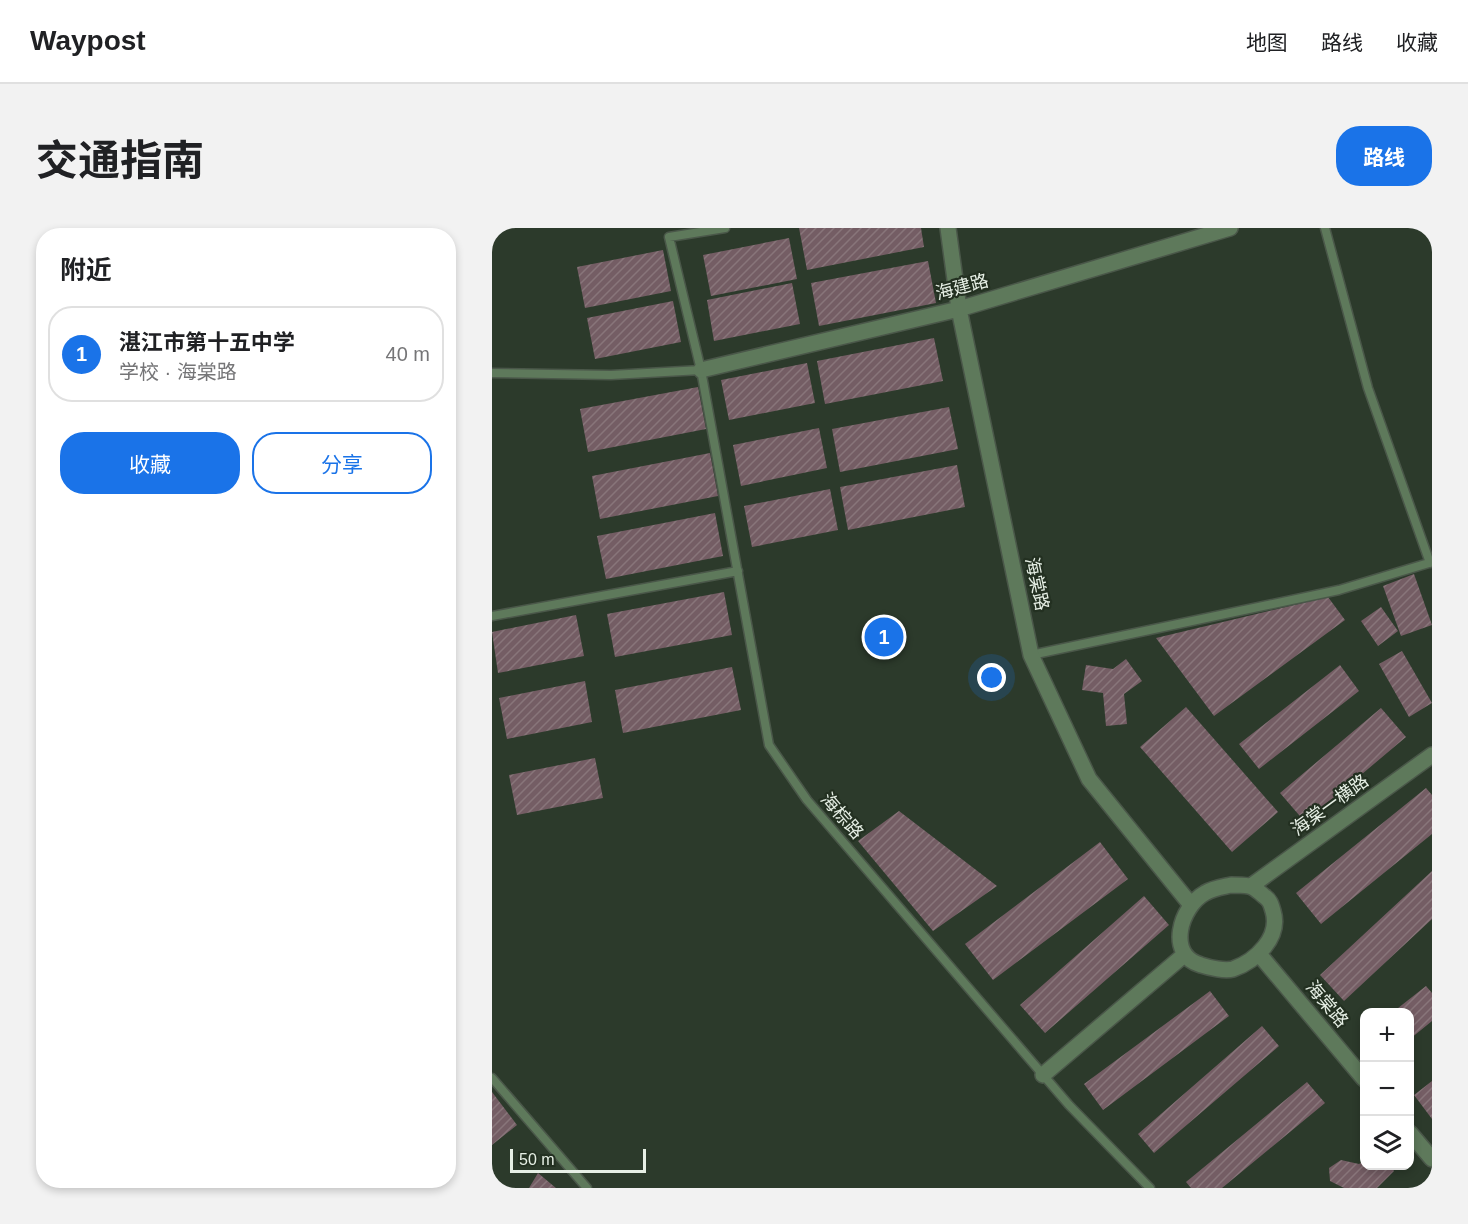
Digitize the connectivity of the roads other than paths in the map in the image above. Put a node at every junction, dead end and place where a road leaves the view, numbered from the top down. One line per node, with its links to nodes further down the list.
1 (725, 228): 6 (lane, 海棕路)
2 (948, 228): 5 (street, 海棠路)
3 (1230, 228): 5 (street, 海建路)
4 (1325, 228): 8 (lane)
5 (959, 309): 6 (street, 海建路); 11 (street, 海棠路)
6 (701, 370): 7 (lane); 9 (lane, 海棕路)
7 (492, 373)
8 (1431, 563): 11 (lane)
9 (738, 571): 10 (lane); 18 (lane, 海棕路)
10 (492, 616)
11 (1031, 655): 14 (street, 海棠路)
12 (1432, 755): 13 (street, 海棠一横路)
13 (1251, 886): 14 (street); 15 (street)
14 (1191, 905): 16 (street)
15 (1259, 954): 16 (street); 17 (street, 海棠路)
16 (1184, 955): 18 (street)
17 (1360, 1073)
18 (1043, 1075): 23 (lane, 海棕路)
19 (492, 1078): 22 (lane)
20 (1414, 1138): 21 (street)
21 (1432, 1159)
22 (587, 1188)
23 (1150, 1188)

